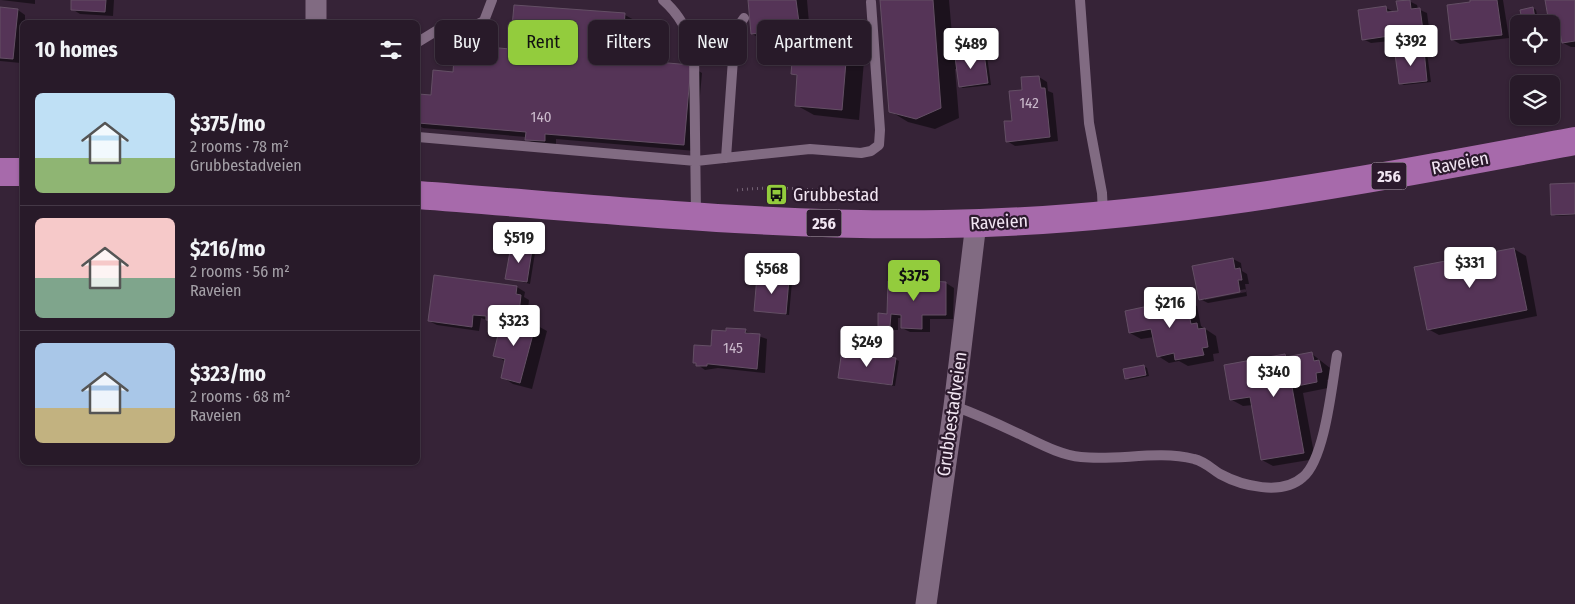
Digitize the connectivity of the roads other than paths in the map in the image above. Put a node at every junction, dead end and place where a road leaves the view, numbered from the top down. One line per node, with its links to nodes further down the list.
1 (316, 0): 7 (street)
2 (492, 0): 8 (lane)
3 (663, 0): 12 (lane)
4 (1080, 0): 17 (lane)
5 (871, 2): 11 (lane)
6 (744, 18): 11 (lane)
7 (316, 20)
8 (420, 41)
9 (420, 137): 12 (lane)
10 (1575, 141): 17 (main road, Raveien / 256)
11 (726, 158): 12 (lane)
12 (696, 161): 16 (lane)
13 (0, 172): 14 (main road)
14 (20, 172)
15 (420, 195): 16 (main road, Raveien / 256)
16 (696, 204): 18 (main road, Raveien / 256)
17 (1103, 215): 18 (main road, Raveien / 256)
18 (976, 223): 20 (street, Grubbestadveien)
19 (1337, 355): 20 (lane)
20 (954, 406): 21 (street, Grubbestadveien)
21 (926, 604)

